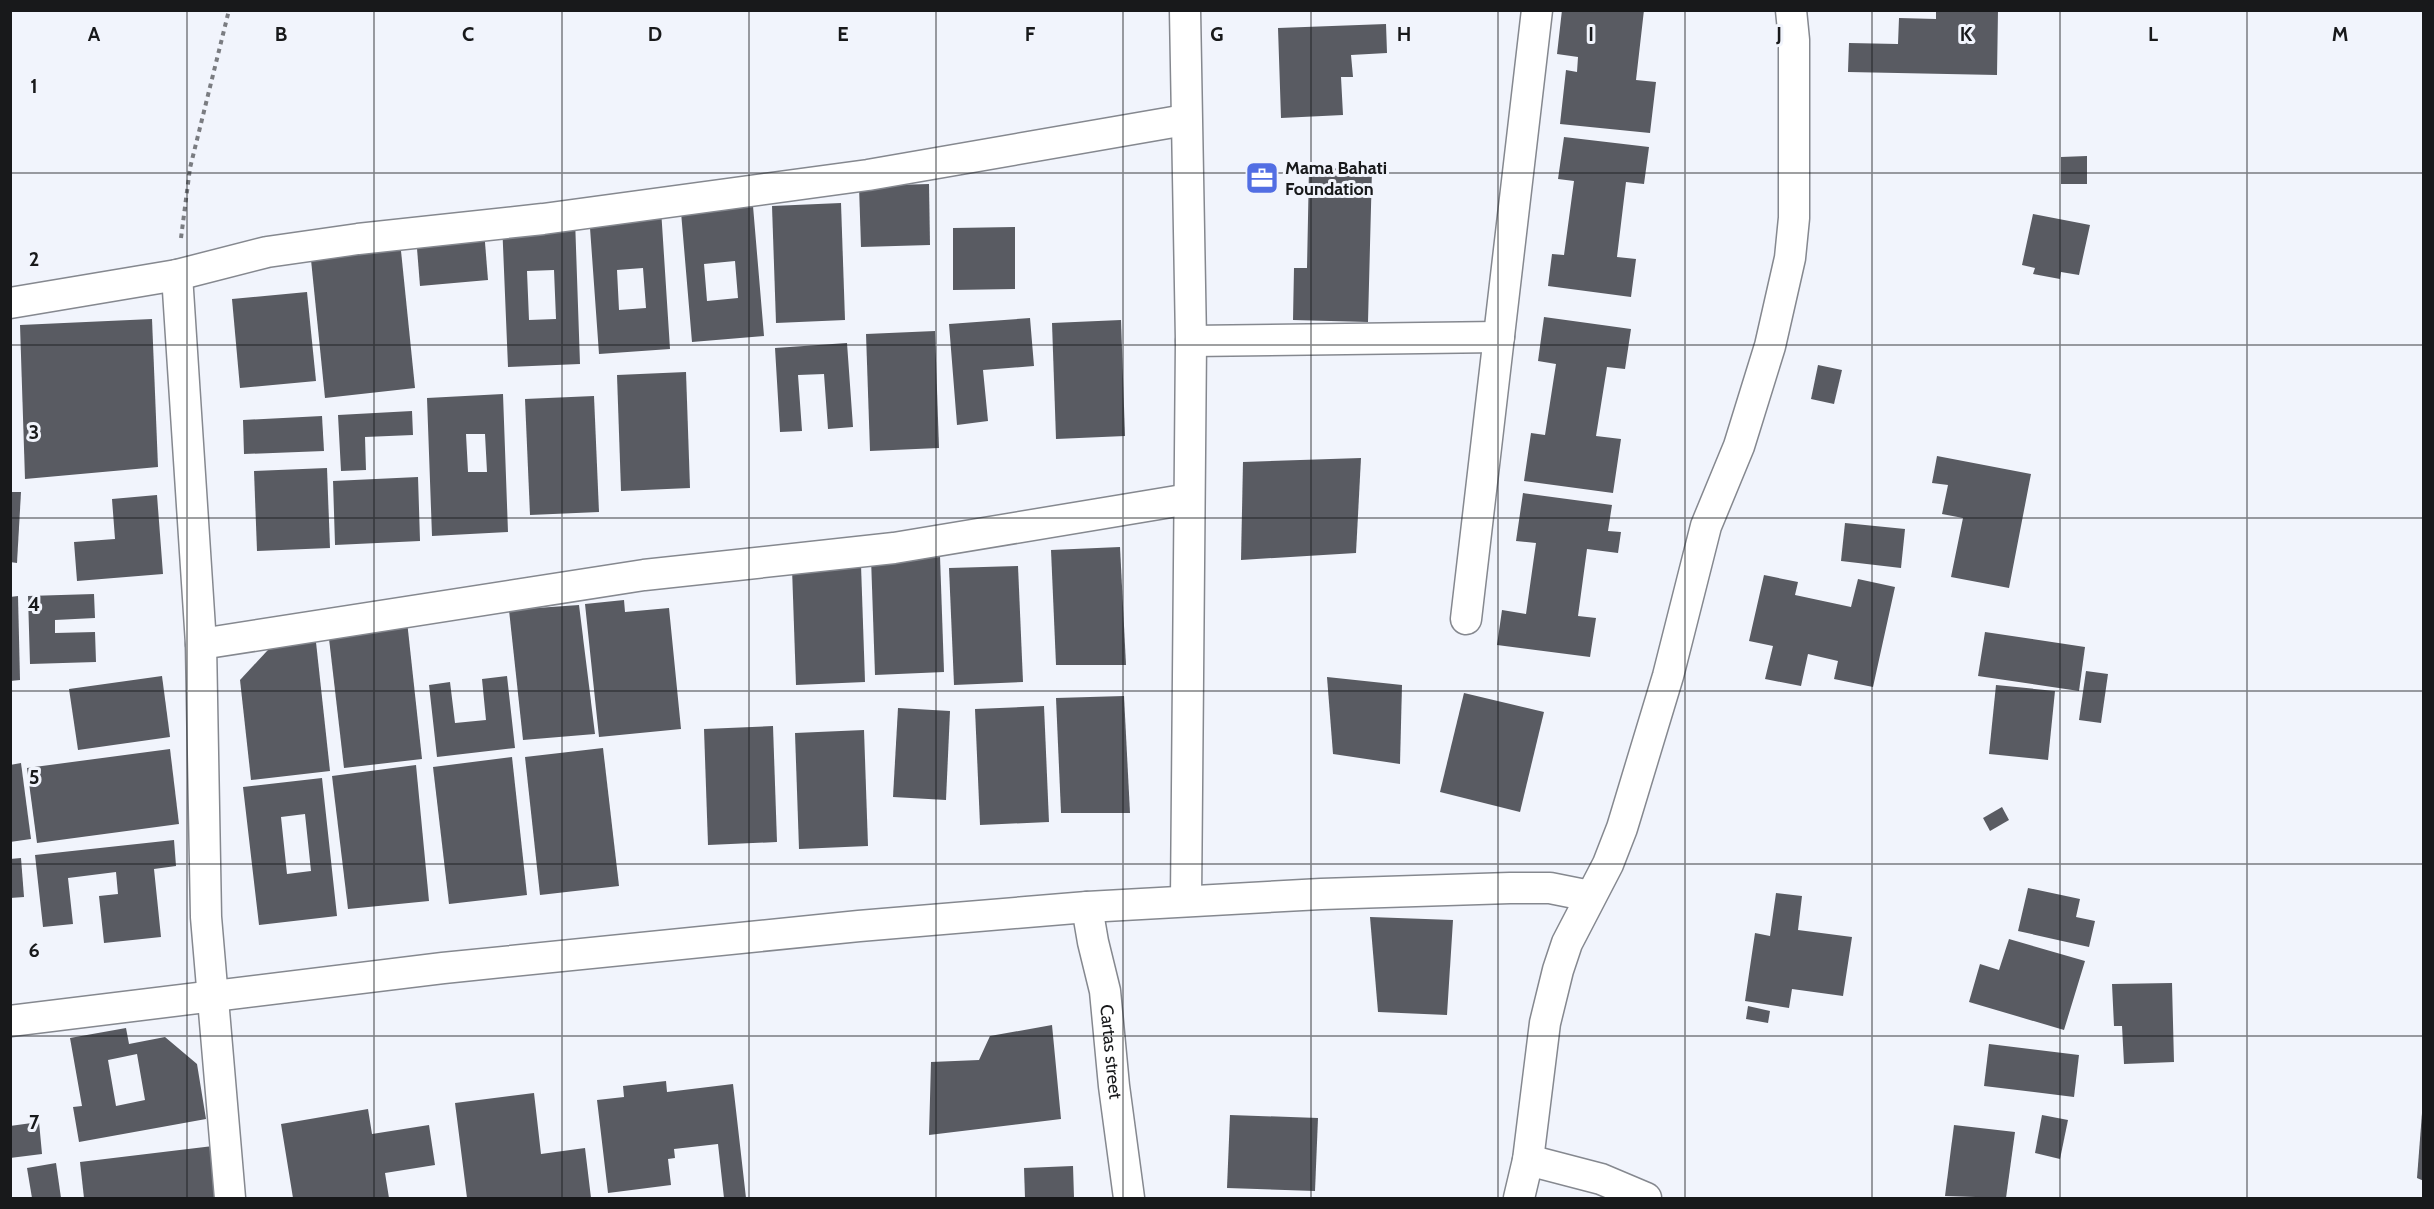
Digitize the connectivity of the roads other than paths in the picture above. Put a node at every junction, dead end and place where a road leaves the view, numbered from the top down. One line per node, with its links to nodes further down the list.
1 (1185, 10): 4 (street)
2 (1537, 10): 7 (street)
3 (1791, 10): 12 (street)
4 (1185, 120): 5 (street); 8 (street)
5 (177, 275): 6 (street); 11 (street)
6 (10, 303)
7 (1499, 337): 8 (street); 10 (street)
8 (1191, 341): 9 (street)
9 (1189, 499): 11 (street); 13 (street)
10 (1466, 619)
11 (201, 644): 15 (street)
12 (1590, 896): 13 (street); 17 (street)
13 (1186, 901): 14 (street)
14 (1087, 907): 15 (street); 19 (street, Cartas street)
15 (212, 995): 16 (street); 18 (street)
16 (10, 1021)
17 (1528, 1160): 20 (street); 21 (street)
18 (230, 1198)
19 (1130, 1198)
20 (1519, 1198)
21 (1646, 1198)

